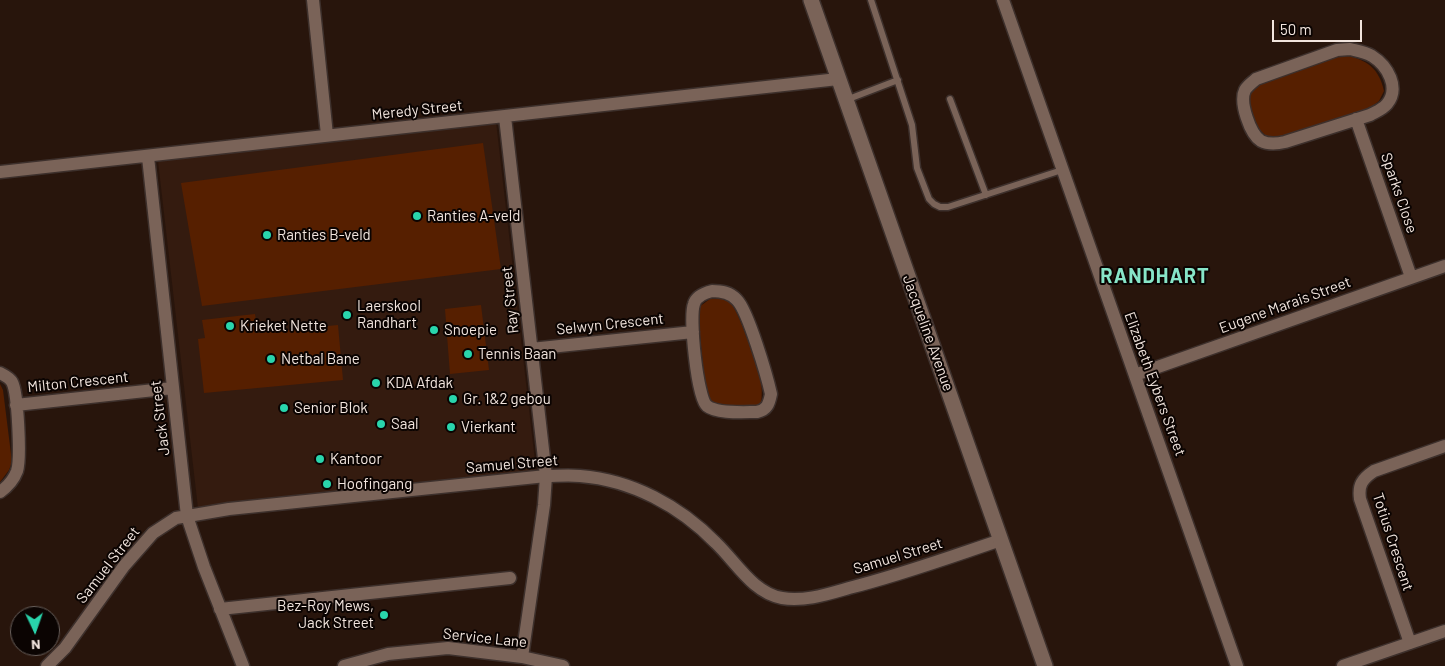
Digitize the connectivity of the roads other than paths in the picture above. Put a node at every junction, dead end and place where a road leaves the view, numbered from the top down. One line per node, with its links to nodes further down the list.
1 (313, 0): 11 (street)
2 (811, 0): 5 (street, Jacqueline Avenue)
3 (871, 0): 6 (lane)
4 (1003, 0): 13 (street, Elizabeth Eybers Street)
5 (838, 80): 8 (street, Jacqueline Avenue); 9 (street, Meredy Street)
6 (898, 80): 8 (lane); 15 (lane)
7 (950, 99): 15 (lane)
8 (845, 100): 28 (street, Jacqueline Avenue)
9 (505, 117): 11 (street, Meredy Street); 19 (street, Ray Street)
10 (1356, 119): 10 (street); 17 (street, Sparks Close)
11 (327, 135): 12 (street, Meredy Street)
12 (148, 157): 14 (street, Meredy Street); 22 (street, Jack Street)
13 (1062, 170): 15 (lane); 21 (street, Elizabeth Eybers Street)
14 (0, 172)
15 (986, 195)
16 (1445, 266): 17 (street, Eugene Marais Street)
17 (1411, 277): 21 (street, Eugene Marais Street)
18 (693, 332): 18 (street); 19 (street, Selwyn Crescent)
19 (531, 349): 25 (street, Ray Street)
20 (0, 372): 23 (street, Milton Crescent)
21 (1135, 375): 39 (street, Elizabeth Eybers Street)
22 (173, 388): 23 (street, Milton Crescent); 27 (street, Jack Street)
23 (16, 405): 26 (street, Milton Crescent)
24 (1445, 446): 32 (street, Totius Crescent)
25 (546, 476): 27 (street, Samuel Street); 28 (street, Samuel Street); 33 (street, Ray Street)
26 (0, 492)
27 (187, 516): 30 (street, Jack Street); 34 (street, Samuel Street)
28 (1001, 540): 38 (street, Jacqueline Avenue)
29 (510, 578): 30 (street)
30 (220, 609): 35 (street, Jack Street)
31 (1445, 630): 32 (street)
32 (1410, 643): 40 (street)
33 (522, 657): 36 (street, Service Lane); 37 (street, Service Lane)
34 (47, 666)
35 (243, 666)
36 (344, 666)
37 (564, 666)
38 (1046, 666)
39 (1237, 666)
40 (1343, 666)

